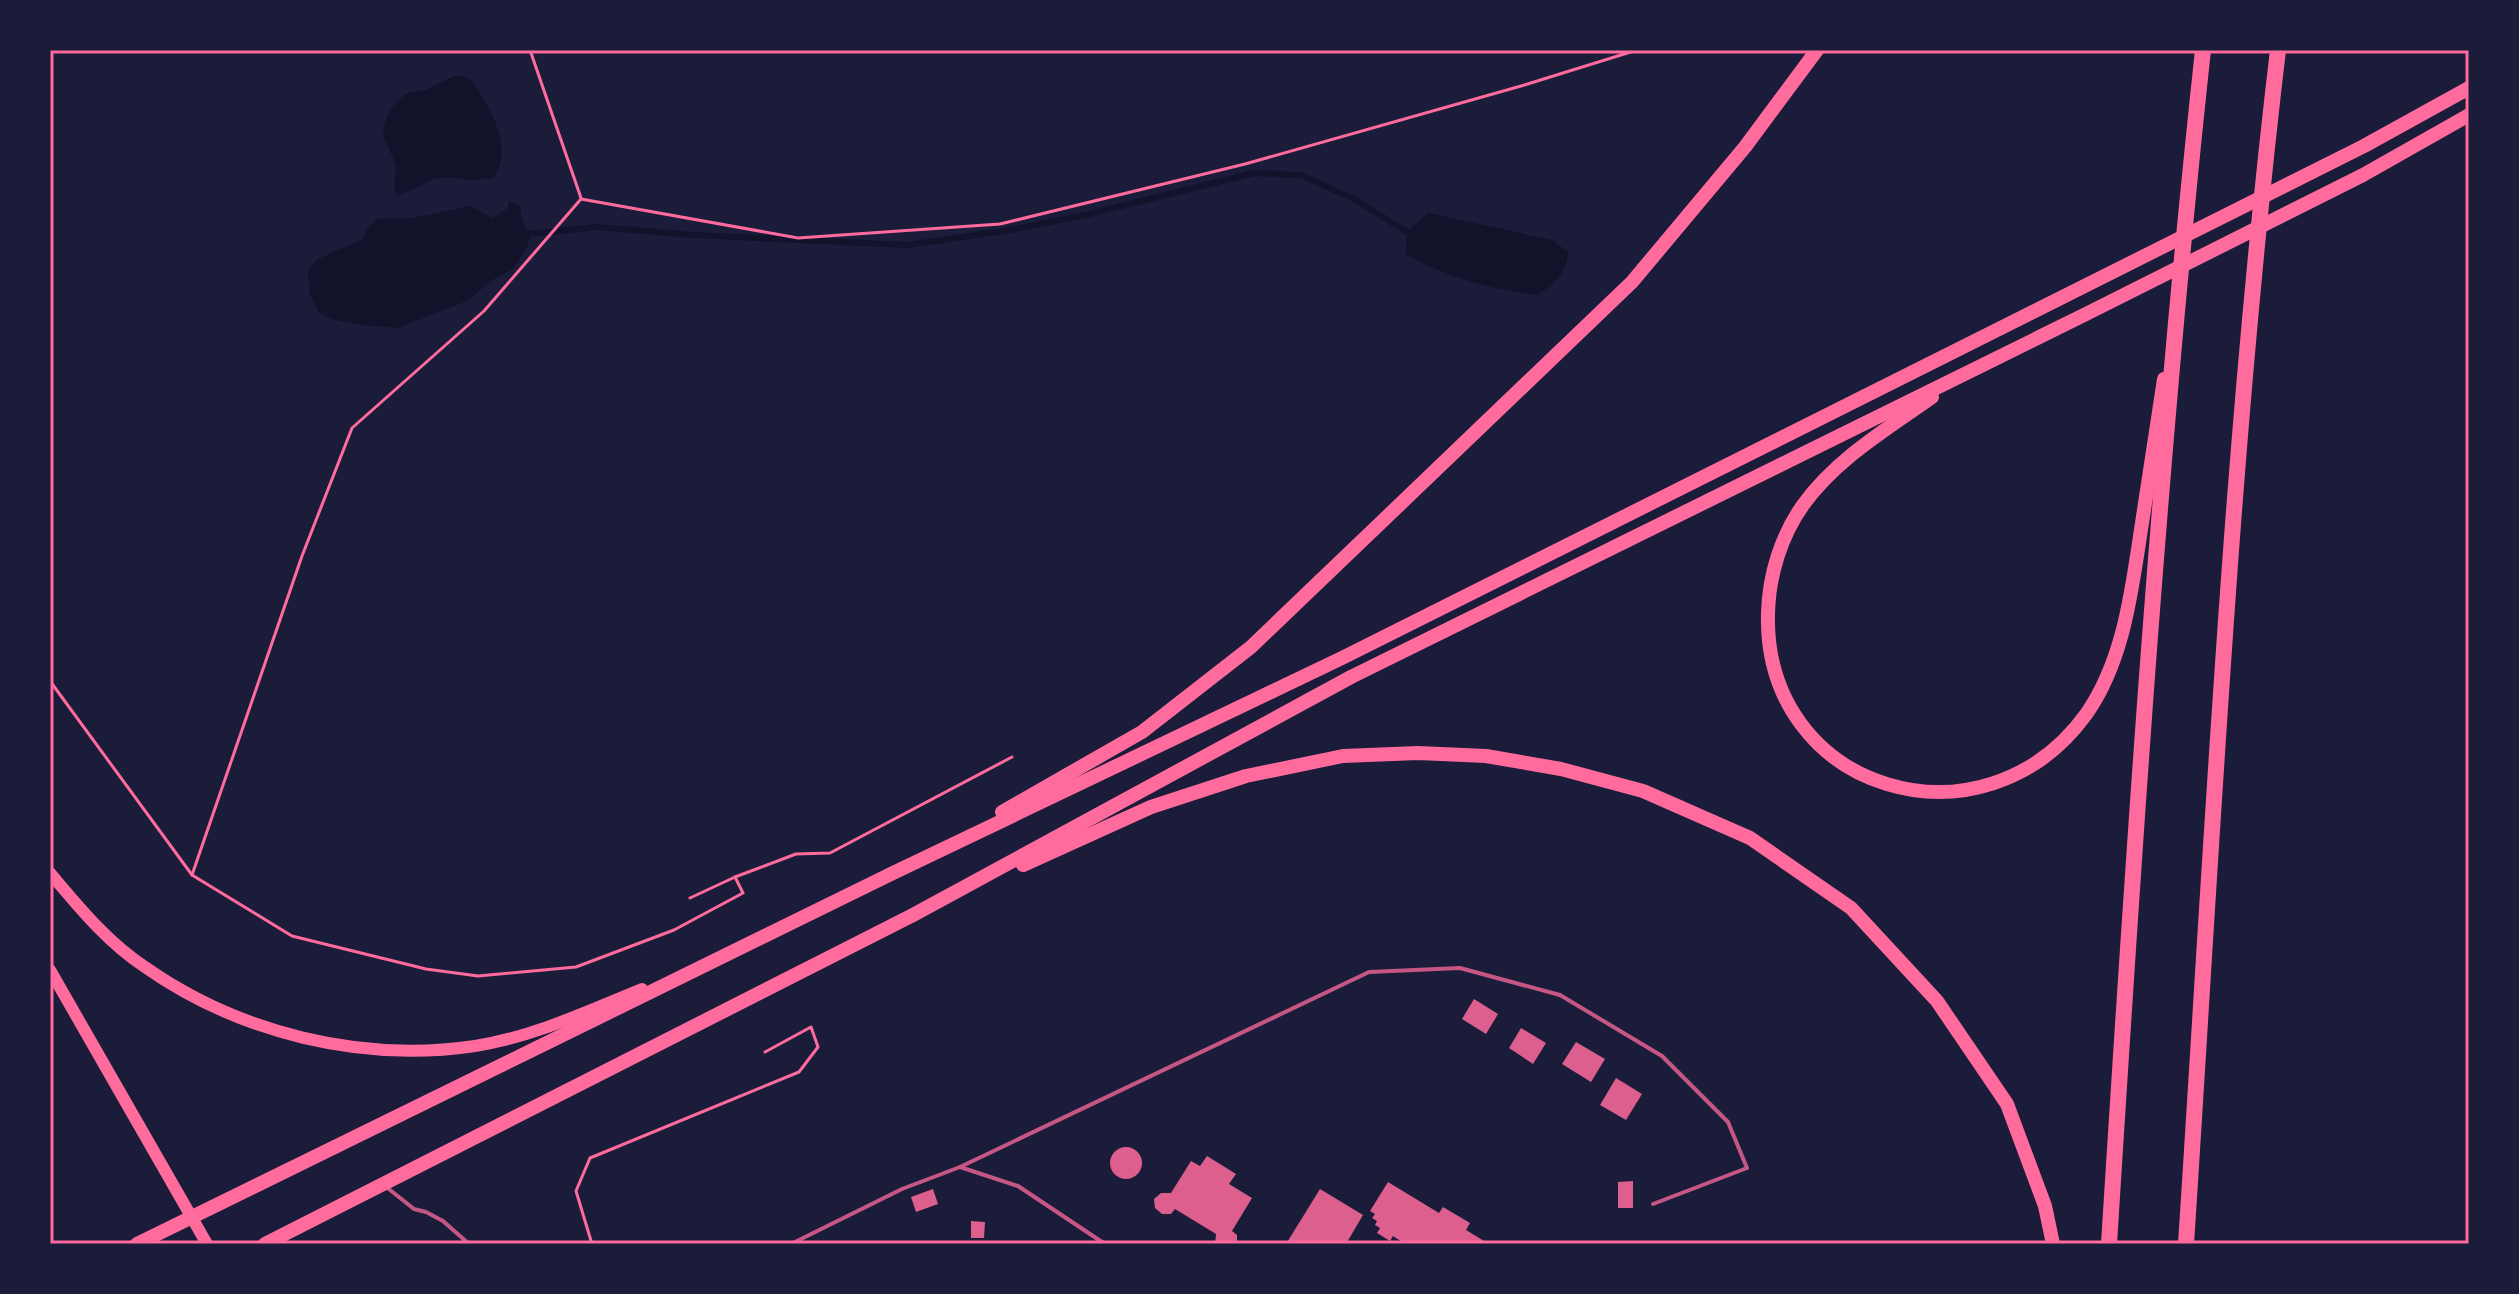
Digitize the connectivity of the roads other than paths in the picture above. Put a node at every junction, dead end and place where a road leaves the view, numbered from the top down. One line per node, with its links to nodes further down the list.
1 (1817, 50): 11 (main road)
2 (2203, 50): 8 (highway)
3 (2278, 50): 7 (highway)
4 (2286, 50): 7 (main road)
5 (2469, 88): 11 (main road)
6 (2469, 115): 9 (main road)
7 (2263, 175): 26 (highway)
8 (2177, 296): 9 (main road); 25 (highway)
9 (1969, 371): 12 (main road)
10 (50, 873): 13 (main road)
11 (893, 873): 13 (main road)
12 (913, 915): 16 (main road); 24 (main road)
13 (716, 960): 18 (main road)
14 (50, 970): 19 (main road)
15 (960, 1167): 17 (lane); 22 (lane); 23 (lane)
16 (383, 1184): 20 (main road); 21 (lane)
17 (1653, 1204)
18 (137, 1244)
19 (207, 1244)
20 (265, 1244)
21 (469, 1244)
22 (791, 1244)
23 (1105, 1244)
24 (2053, 1244)
25 (2109, 1244)
26 (2186, 1244)

